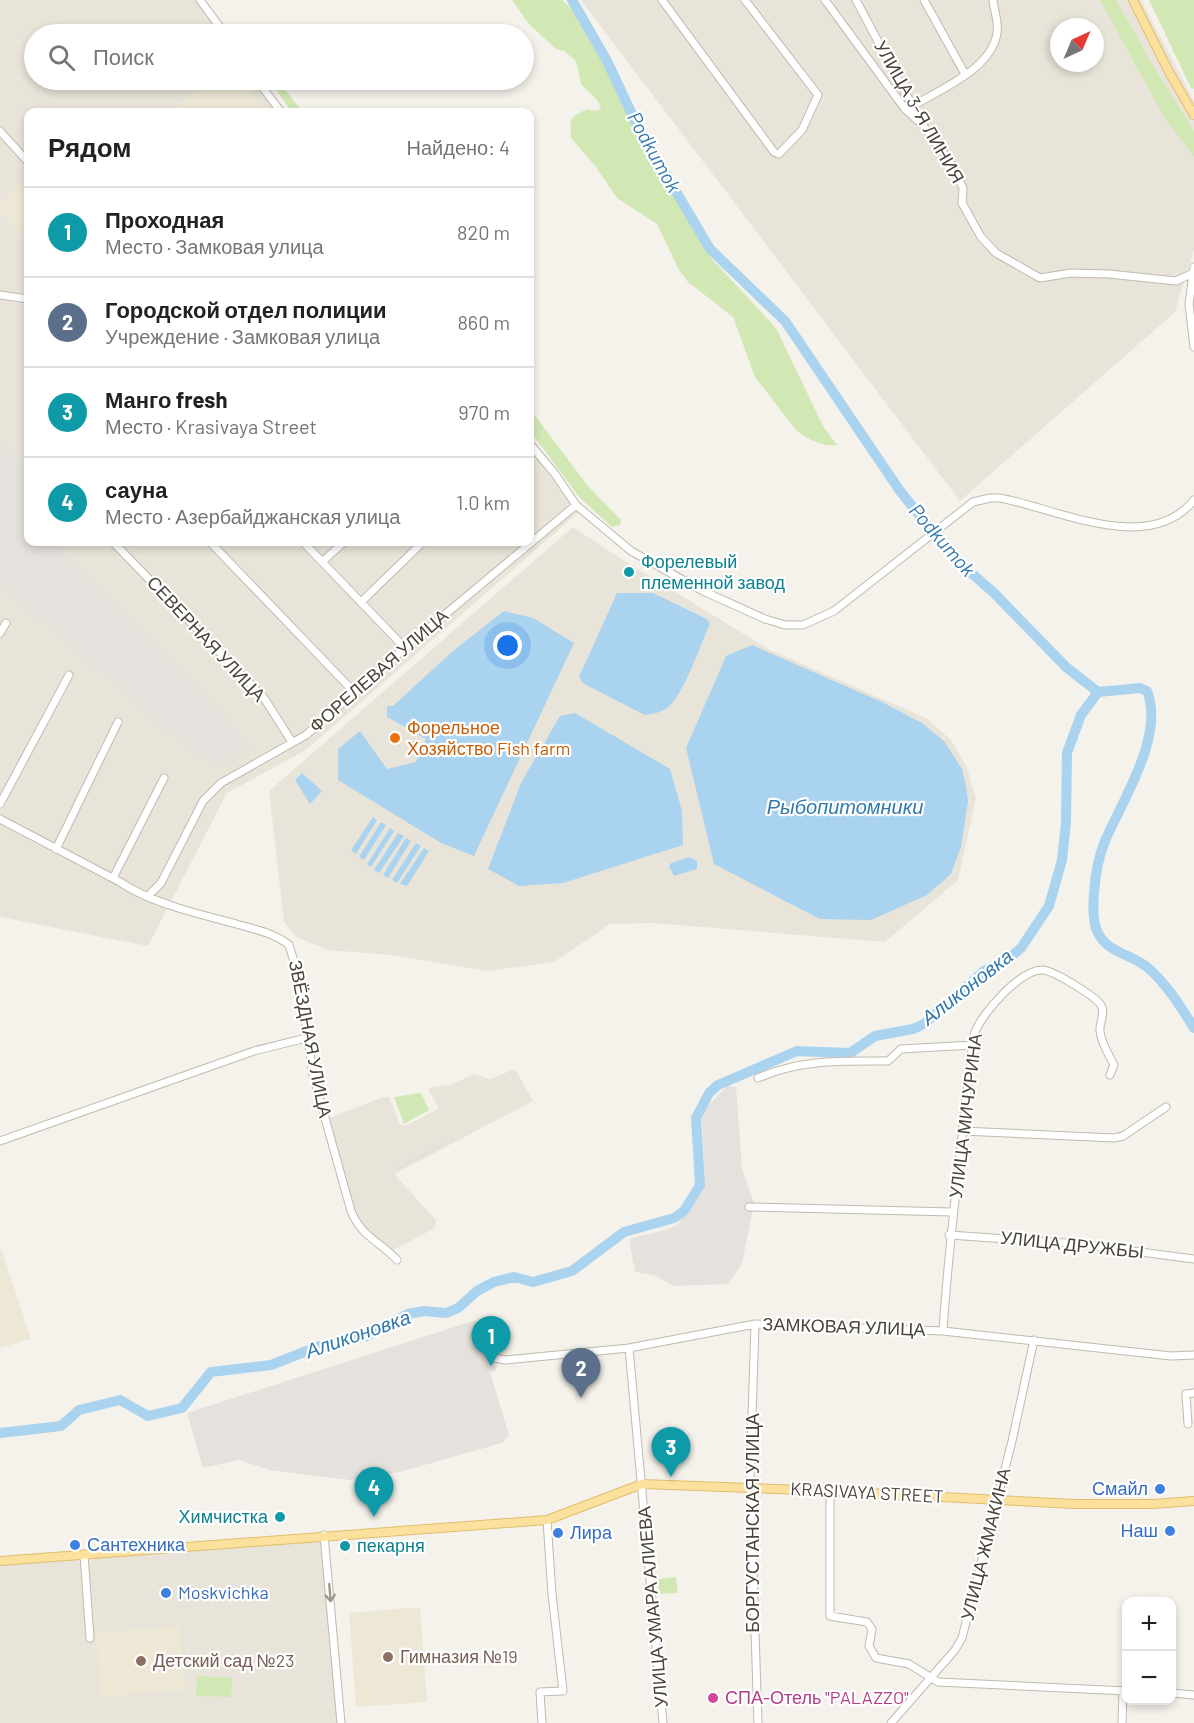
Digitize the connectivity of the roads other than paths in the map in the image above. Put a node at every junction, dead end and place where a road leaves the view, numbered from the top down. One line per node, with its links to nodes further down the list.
1 (200, 0): 9 (street)
2 (662, 0): 3 (street)
3 (745, 0)
4 (825, 0): 15 (street)
5 (856, 0): 12 (street, УЛИЦА 3-Я ЛИНИЯ)
6 (924, 0): 10 (street)
7 (993, 0): 10 (street)
8 (1132, 0): 14 (main road)
9 (218, 24)
10 (964, 74): 12 (street)
11 (264, 90): 13 (street)
12 (913, 106): 15 (street, УЛИЦА 3-Я ЛИНИЯ)
13 (278, 108)
14 (1194, 115)
15 (922, 124): 18 (street, УЛИЦА 3-Я ЛИНИЯ)
16 (0, 131): 17 (street)
17 (24, 158)
18 (1193, 270): 21 (street)
19 (0, 295): 20 (street)
20 (24, 298)
21 (1194, 346)
22 (534, 449): 24 (street)
23 (1194, 500): 24 (street)
24 (576, 505): 25 (street, ФОРЕЛЕВАЯ УЛИЦА)
25 (534, 540)
26 (117, 546): 40 (street, СЕВЕРНАЯ УЛИЦА)
27 (214, 546): 38 (street)
28 (307, 546): 32 (street)
29 (340, 546): 32 (street)
30 (419, 546): 33 (street)
31 (527, 546): 36 (street, ФОРЕЛЕВАЯ УЛИЦА)
32 (322, 562): 33 (street)
33 (361, 602): 36 (street)
34 (6, 623): 35 (street)
35 (0, 633)
36 (405, 648): 38 (street, ФОРЕЛЕВАЯ УЛИЦА)
37 (69, 675): 42 (street)
38 (355, 693): 40 (street, ФОРЕЛЕВАЯ УЛИЦА)
39 (118, 722): 44 (street)
40 (292, 742): 46 (street, ФОРЕЛЕВАЯ УЛИЦА)
41 (164, 778): 45 (street)
42 (0, 804)
43 (0, 819): 44 (street, ЗВЁЗДНАЯ УЛИЦА)
44 (56, 849): 45 (street, ЗВЁЗДНАЯ УЛИЦА)
45 (113, 878): 46 (street, ЗВЁЗДНАЯ УЛИЦА)
46 (149, 895): 47 (street, ЗВЁЗДНАЯ УЛИЦА)
47 (310, 1037): 53 (street); 58 (street, ЗВЁЗДНАЯ УЛИЦА)
48 (973, 1045): 49 (street, УЛИЦА МИЧУРИНА); 50 (street); 52 (street, УЛИЦА МИЧУРИНА)
49 (1110, 1075)
50 (758, 1078)
51 (1166, 1107): 52 (street)
52 (962, 1131): 55 (street, УЛИЦА МИЧУРИНА)
53 (0, 1141)
54 (749, 1207): 55 (street)
55 (953, 1212): 56 (street, УЛИЦА МИЧУРИНА)
56 (949, 1235): 57 (street, УЛИЦА ДРУЖБЫ); 60 (street, УЛИЦА МИЧУРИНА)
57 (1194, 1259)
58 (397, 1260)
59 (756, 1324): 60 (street, ЗАМКОВАЯ УЛИЦА); 62 (street, ЗАМКОВАЯ УЛИЦА); 68 (street, БОРГУСТАНСКАЯ УЛИЦА)
60 (943, 1331): 61 (street, ЗАМКОВАЯ УЛИЦА)
61 (1034, 1340): 63 (street, ЗАМКОВАЯ УЛИЦА); 70 (street, УЛИЦА ЖМАКИНА)
62 (629, 1348): 64 (street, ЗАМКОВАЯ УЛИЦА); 67 (street, УЛИЦА УМАРА АЛИЕВА)
63 (1194, 1355)
64 (495, 1358)
65 (1194, 1394): 66 (street)
66 (1188, 1424)
67 (642, 1484): 68 (main road, KRASIVAYA STREET); 72 (main road, KRASIVAYA STREET); 84 (street, УЛИЦА УМАРА АЛИЕВА)
68 (750, 1487): 69 (main road, KRASIVAYA STREET); 85 (street, БОРГУСТАНСКАЯ УЛИЦА)
69 (830, 1491): 70 (main road, KRASIVAYA STREET); 77 (street)
70 (996, 1501): 71 (main road, KRASIVAYA STREET); 77 (street, УЛИЦА ЖМАКИНА)
71 (1194, 1501)
72 (547, 1520): 73 (main road, KRASIVAYA STREET); 83 (street)
73 (324, 1535): 74 (main road, KRASIVAYA STREET); 82 (street, one-way to 82)
74 (84, 1554): 75 (main road, KRASIVAYA STREET); 76 (street)
75 (0, 1561)
76 (90, 1638)
77 (931, 1679): 78 (street); 86 (street, УЛИЦА ЖМАКИНА)
78 (1122, 1690)
79 (1176, 1693): 80 (street)
80 (1194, 1695)
81 (1124, 1705): 87 (street)
82 (341, 1723)
83 (542, 1723)
84 (663, 1723)
85 (758, 1723)
86 (891, 1723)
87 (1122, 1723)

